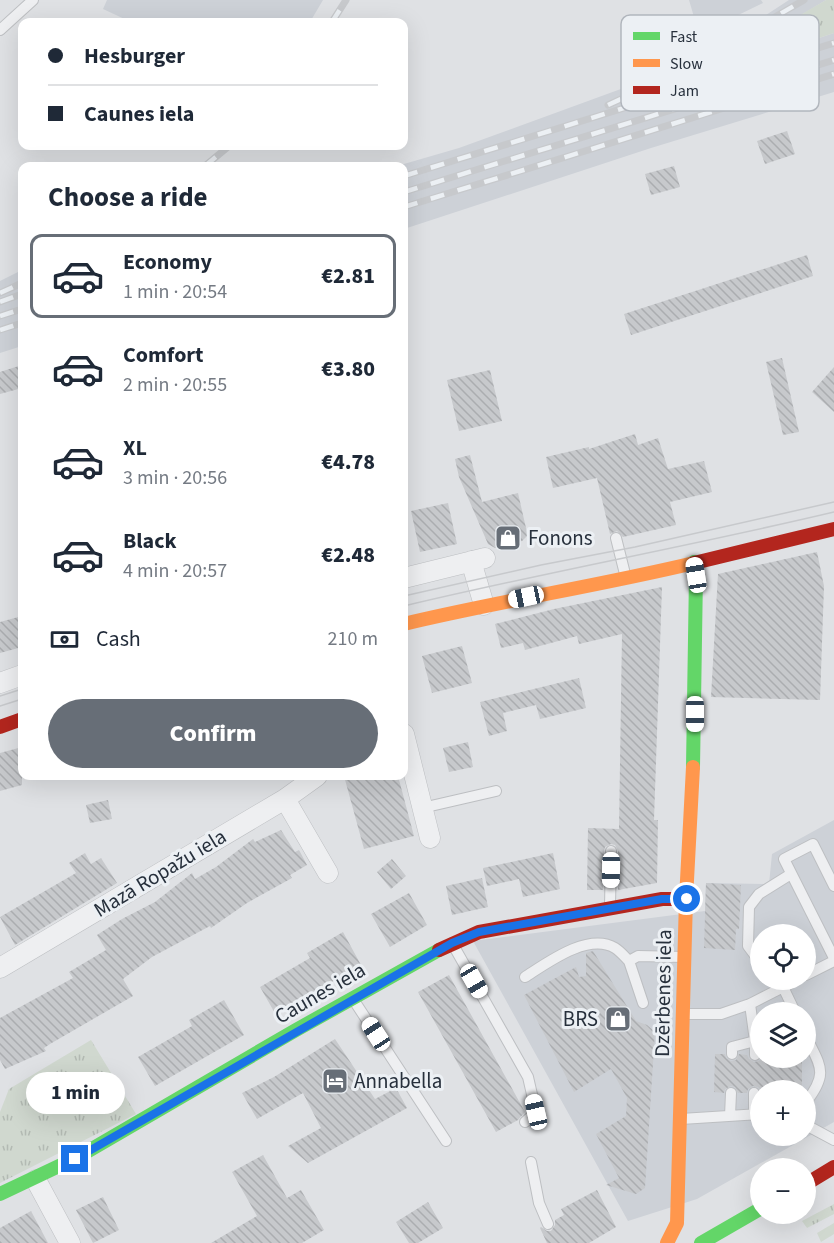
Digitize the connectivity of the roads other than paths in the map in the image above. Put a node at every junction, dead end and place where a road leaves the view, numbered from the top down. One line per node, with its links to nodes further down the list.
1 (33, 0): 2 (lane)
2 (0, 30)
3 (834, 529): 5 (main road)
4 (616, 538): 7 (lane)
5 (694, 562): 7 (main road); 24 (main road, Dzērbenes iela)
6 (408, 577): 8 (street)
7 (626, 579): 8 (main road)
8 (484, 605): 9 (main road)
9 (408, 623)
10 (18, 676): 11 (street)
11 (0, 683)
12 (18, 720): 13 (main road)
13 (0, 727)
14 (408, 750): 18 (street)
15 (311, 780): 17 (street, Mazā Ropažu iela)
16 (496, 791): 18 (lane)
17 (285, 799): 21 (street); 31 (street, Mazā Ropažu iela)
18 (422, 808): 19 (street)
19 (430, 838)
20 (611, 851): 25 (lane)
21 (328, 873)
22 (791, 874): 23 (lane); 27 (lane); 29 (lane)
23 (834, 886)
24 (687, 899): 25 (main road, Caunes iela); 28 (main road, Dzērbenes iela)
25 (610, 909): 26 (main road, Caunes iela)
26 (452, 943): 35 (main road, Caunes iela); 48 (lane)
27 (750, 949)
28 (685, 957): 30 (lane); 39 (main road, Dzērbenes iela)
29 (834, 960): 32 (lane)
30 (629, 961): 33 (lane); 37 (lane)
31 (0, 968)
32 (816, 970)
33 (525, 977)
34 (770, 990): 36 (lane)
35 (353, 999): 51 (lane); 55 (main road, Caunes iela)
36 (753, 1002)
37 (643, 1003)
38 (750, 1004): 39 (lane)
39 (684, 1014): 47 (main road, Dzērbenes iela)
40 (750, 1043): 41 (lane)
41 (732, 1054)
42 (816, 1054): 43 (lane)
43 (816, 1090)
44 (731, 1093): 46 (lane)
45 (750, 1115): 46 (lane)
46 (730, 1116): 47 (lane)
47 (681, 1119): 60 (main road, Dzērbenes iela)
48 (525, 1122)
49 (816, 1130): 50 (lane)
50 (834, 1140)
51 (446, 1141)
52 (531, 1162): 58 (lane)
53 (834, 1167): 54 (main road)
54 (816, 1178)
55 (36, 1180): 56 (main road, Caunes iela); 59 (street)
56 (0, 1194)
57 (750, 1215): 61 (main road)
58 (548, 1224)
59 (70, 1243)
60 (667, 1243)
61 (701, 1243)

